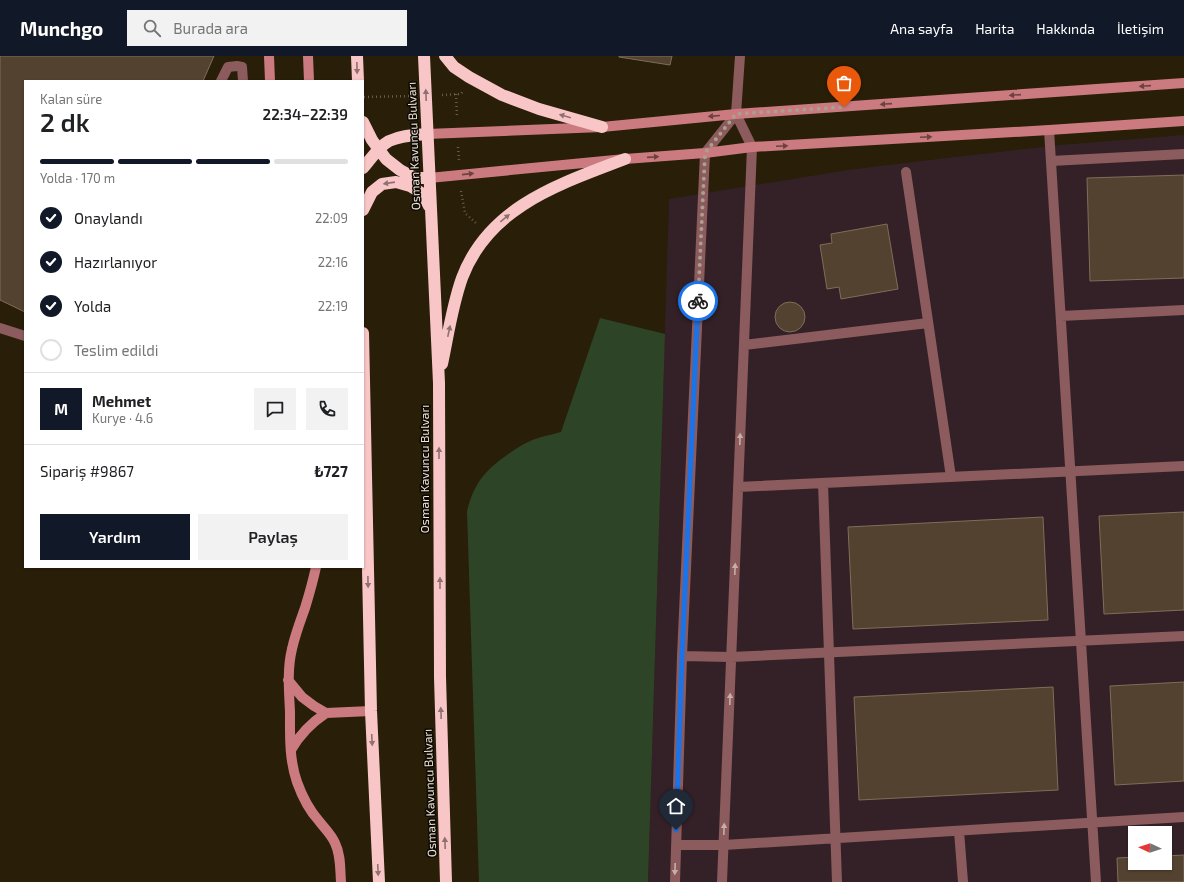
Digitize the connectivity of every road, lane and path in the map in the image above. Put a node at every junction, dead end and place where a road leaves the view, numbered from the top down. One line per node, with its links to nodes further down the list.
1 (269, 56): 9 (street)
2 (308, 56): 10 (street)
3 (357, 56): 11 (highway, one-way to 11)
4 (424, 56): 18 (highway, Osman Kavuncu Bulvarı, one-way to 4)
5 (445, 56): 16 (highway, one-way to 5)
6 (740, 56): 13 (street)
7 (222, 80): 8 (street)
8 (242, 80)
9 (270, 80)
10 (309, 80)
11 (358, 80)
12 (1184, 83): 13 (street, one-way to 13)
13 (736, 114): 16 (street, one-way to 16); 19 (street); 21 (street)
14 (1184, 121): 17 (street)
15 (364, 124): 20 (highway)
16 (602, 127): 18 (street)
17 (1049, 130): 19 (street, one-way to 17); 24 (street)
18 (427, 134): 20 (highway); 27 (highway, Osman Kavuncu Bulvarı)
19 (752, 147): 21 (street); 35 (street)
20 (379, 149): 25 (highway); 27 (highway)
21 (705, 153): 23 (street, one-way to 21); 47 (street)
22 (1184, 154): 24 (street)
23 (625, 159): 27 (street, one-way to 23); 37 (highway, one-way to 23)
24 (1051, 161): 31 (street)
25 (364, 167)
26 (906, 172): 32 (street)
27 (429, 178): 29 (highway, Osman Kavuncu Bulvarı)
28 (364, 208): 29 (highway, one-way to 28)
29 (431, 209): 37 (highway, Osman Kavuncu Bulvarı)
30 (1184, 310): 31 (street)
31 (1061, 316): 39 (street)
32 (928, 322): 35 (street); 40 (street)
33 (0, 328): 34 (street)
34 (24, 336)
35 (744, 345): 42 (street, one-way to 35)
36 (364, 380): 50 (highway, one-way to 50)
37 (438, 383): 61 (highway, Osman Kavuncu Bulvarı, one-way to 37)
38 (1184, 466): 39 (street)
39 (1070, 472): 40 (street); 45 (street)
40 (951, 477): 41 (street)
41 (823, 483): 42 (street); 46 (street)
42 (738, 487): 48 (street, one-way to 42)
43 (316, 568): 49 (street)
44 (1184, 636): 45 (street)
45 (1081, 641): 46 (street); 54 (street)
46 (829, 652): 48 (street); 56 (street)
47 (682, 656): 48 (street); 57 (street)
48 (732, 657): 58 (street, one-way to 48)
49 (288, 680): 51 (street); 52 (street)
50 (371, 711): 51 (street); 60 (highway, one-way to 60)
51 (326, 713): 52 (street)
52 (291, 750): 59 (street)
53 (1184, 817): 54 (street)
54 (1092, 823): 55 (street); 66 (street)
55 (959, 831): 56 (street); 65 (street)
56 (836, 838): 58 (street); 64 (street)
57 (676, 845): 58 (street); 62 (street, one-way to 62)
58 (724, 845): 63 (street)
59 (341, 882)
60 (379, 882)
61 (446, 882)
62 (675, 882)
63 (722, 882)
64 (837, 882)
65 (963, 882)
66 (1096, 882)

